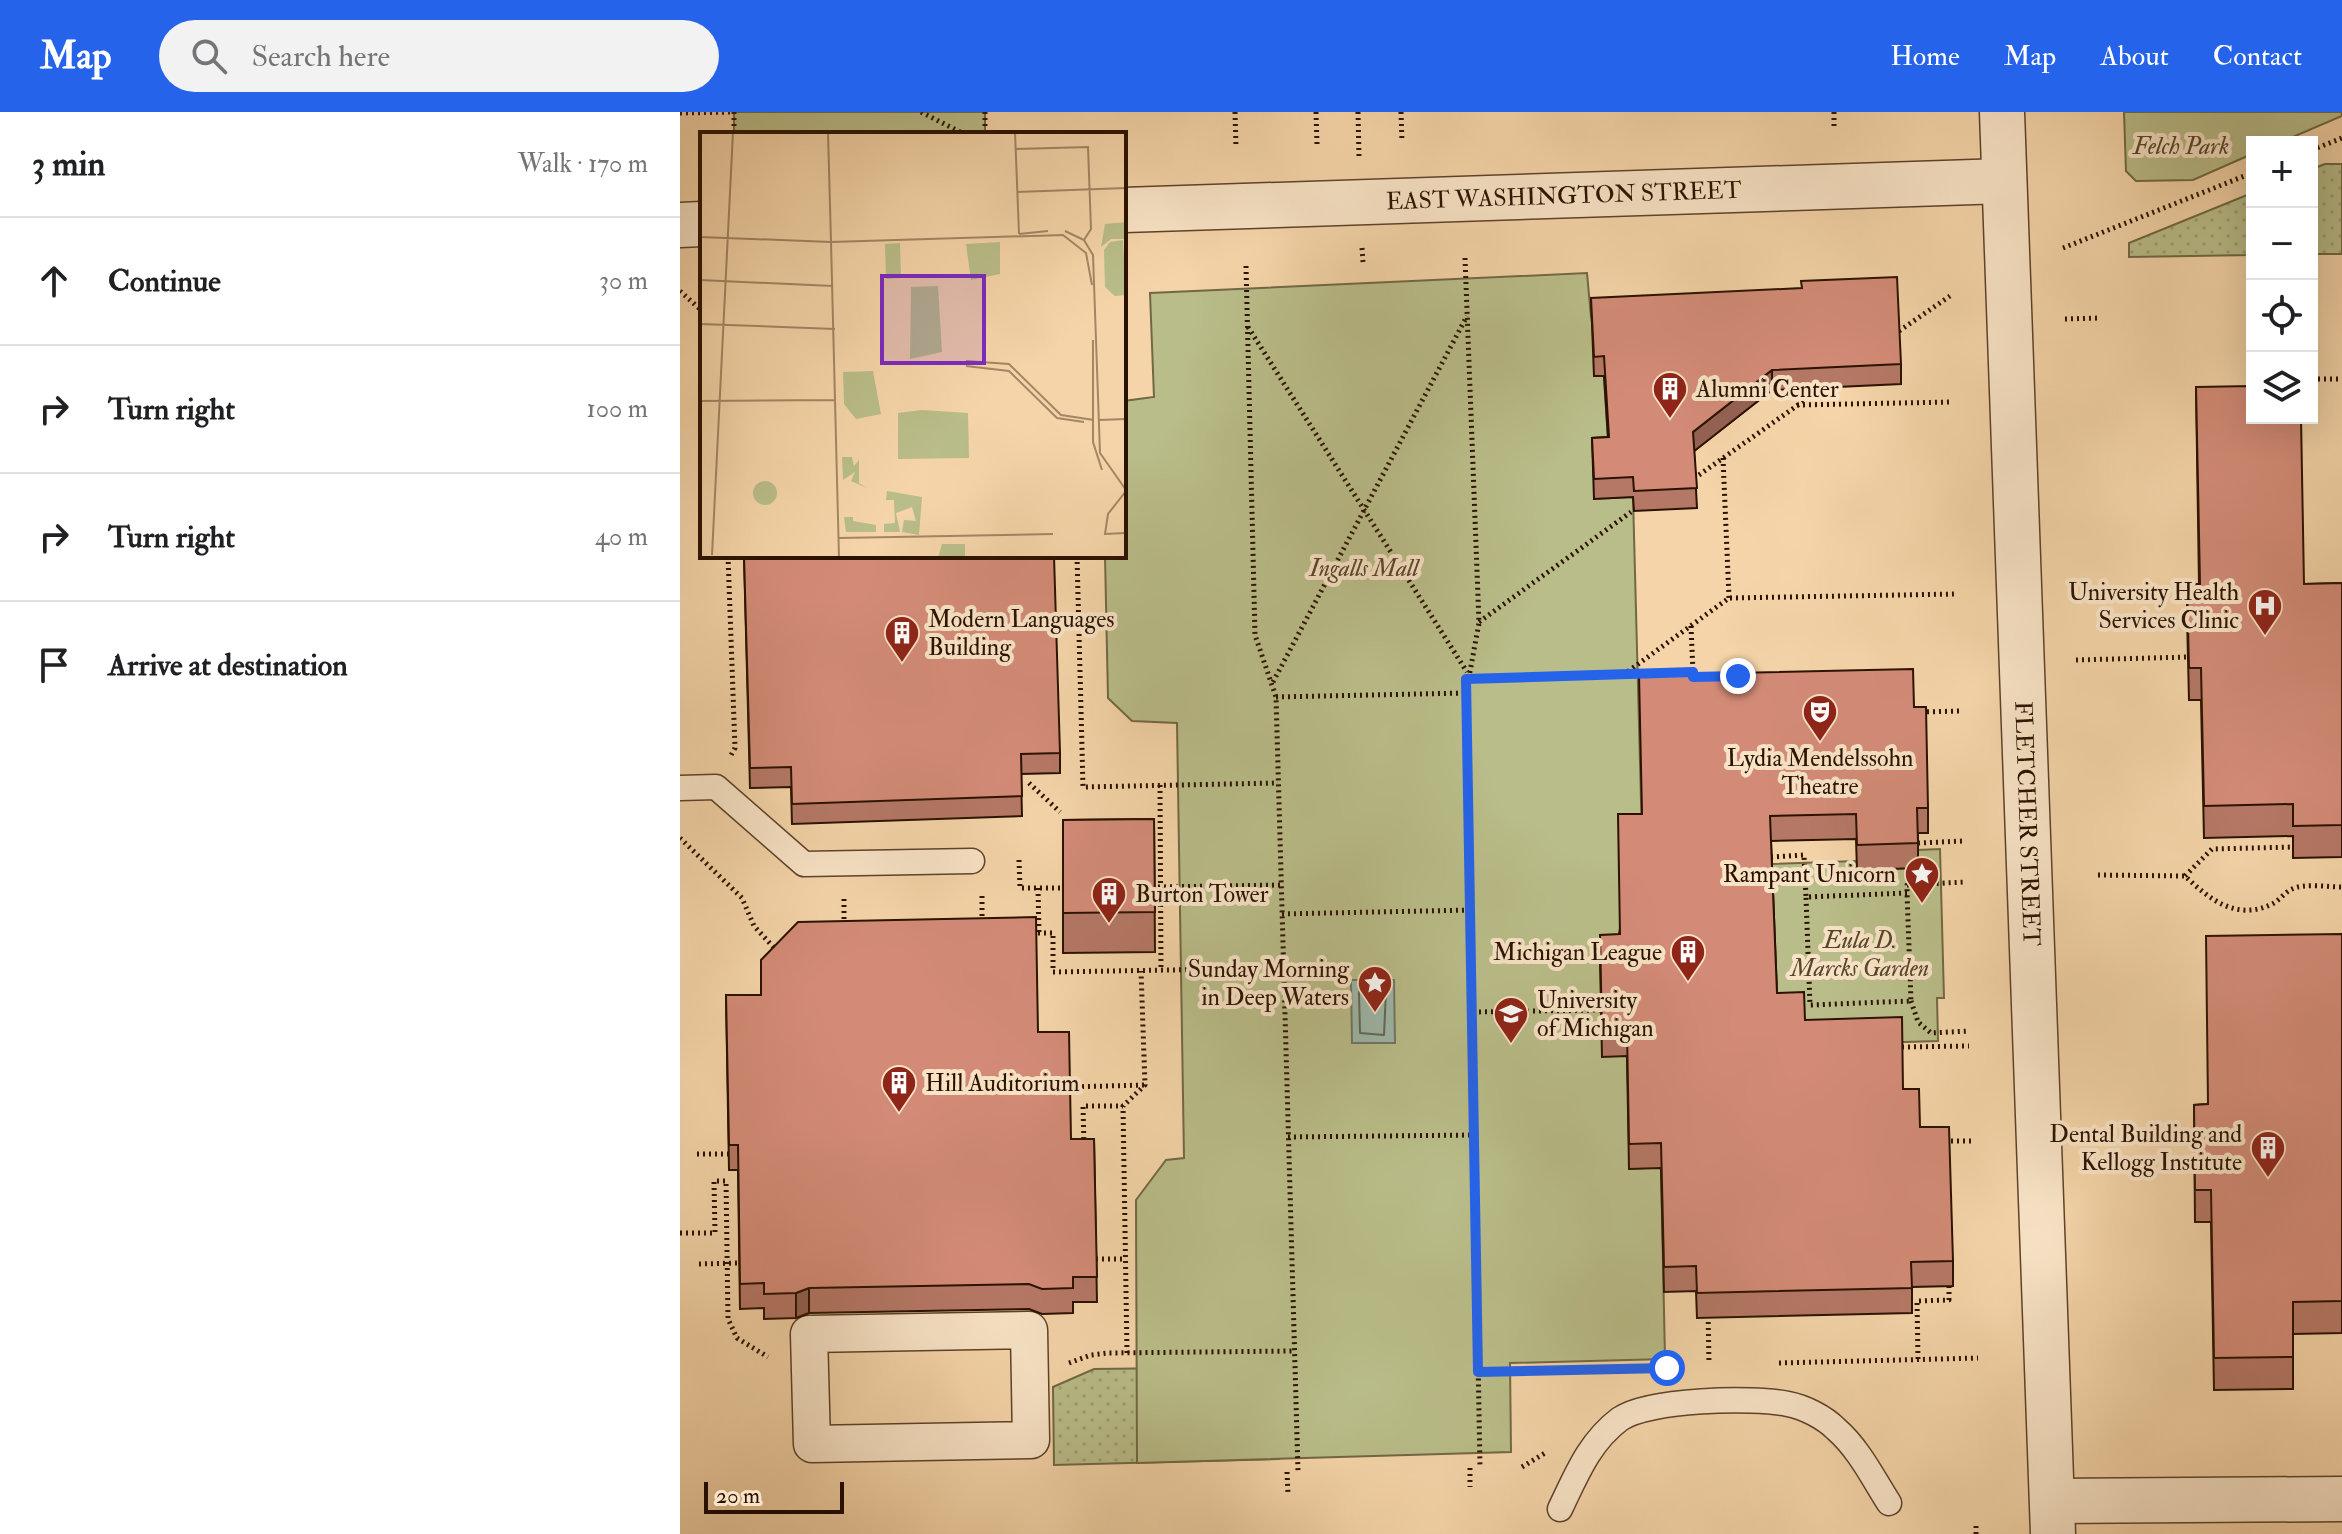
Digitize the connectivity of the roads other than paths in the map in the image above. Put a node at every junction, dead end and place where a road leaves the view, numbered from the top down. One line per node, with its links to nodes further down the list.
1 (2002, 112): 2 (street, FLETCHER STREET)
2 (2004, 181): 3 (street, EAST WASHINGTON STREET); 12 (street, FLETCHER STREET)
3 (1126, 210)
4 (700, 224): 5 (street)
5 (680, 225)
6 (680, 788): 7 (lane)
7 (972, 861)
8 (1030, 1372): 8 (street)
9 (2342, 1499): 12 (street)
10 (1889, 1503): 11 (lane)
11 (1560, 1509)
12 (2053, 1518)

